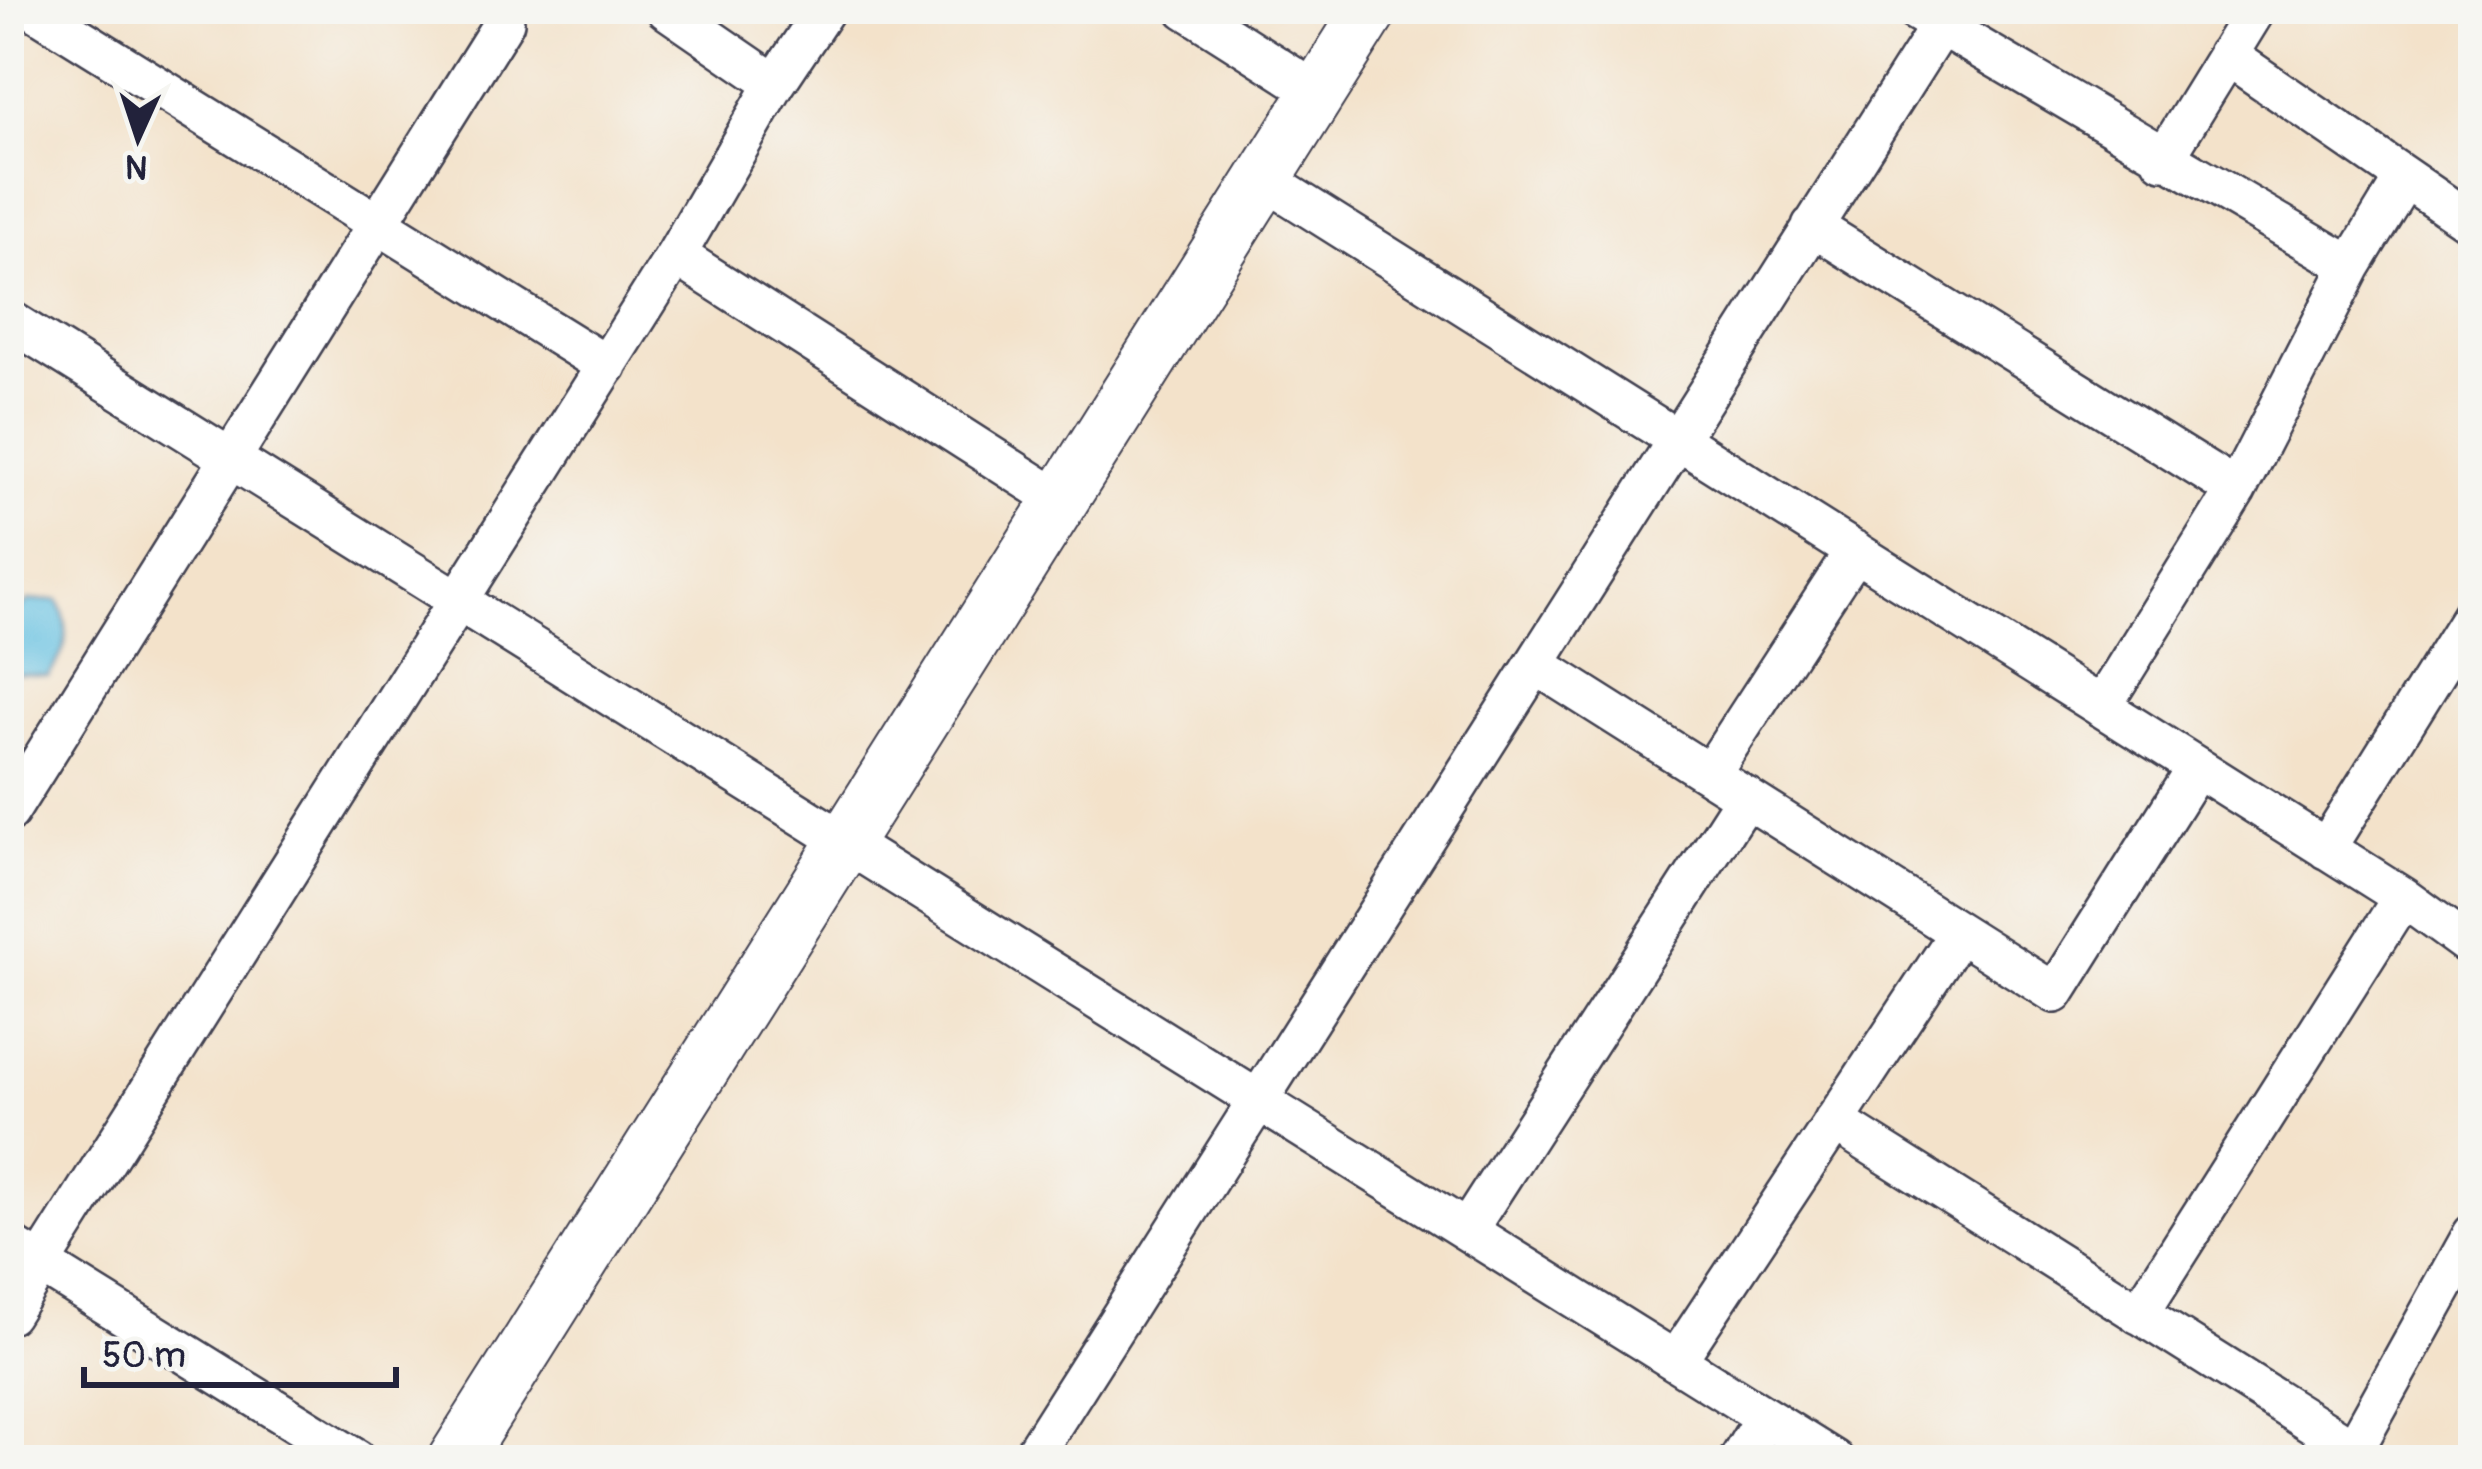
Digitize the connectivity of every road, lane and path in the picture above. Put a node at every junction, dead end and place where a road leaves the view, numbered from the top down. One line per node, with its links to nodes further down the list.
1 (33, 9): 15 (street)
2 (666, 9): 10 (street)
3 (825, 9): 10 (street)
4 (1186, 9): 11 (street)
5 (1371, 9): 11 (street)
6 (2256, 9): 9 (street)
7 (500, 14): 15 (street)
8 (1935, 15): 12 (street); 17 (street)
9 (2228, 56): 12 (street); 14 (street)
10 (775, 84): 18 (street)
11 (1318, 93): 13 (street)
12 (2163, 160): 19 (street)
13 (1264, 179): 22 (street); 25 (street)
14 (2404, 179): 16 (street); 19 (street)
15 (378, 224): 21 (street); 23 (street)
16 (2473, 224)
17 (1812, 226): 22 (street); 24 (street)
18 (676, 255): 21 (street); 25 (street)
19 (2351, 266): 24 (street)
20 (9, 320): 23 (street)
21 (607, 366): 27 (street)
22 (1677, 439): 26 (street); 29 (street)
23 (231, 458): 27 (street); 34 (street)
24 (2236, 490): 30 (street)
25 (1060, 501): 35 (street)
26 (1855, 551): 30 (street); 32 (street)
27 (458, 601): 35 (street); 44 (street)
28 (2473, 613): 36 (street)
29 (1535, 664): 32 (street); 40 (street)
30 (2101, 707): 31 (street)
31 (2197, 767): 36 (street); 38 (street)
32 (1710, 774): 33 (street)
33 (1745, 797): 38 (street); 42 (street)
34 (9, 812)
35 (845, 842): 40 (street); 52 (street)
36 (2326, 849): 37 (street)
37 (2403, 897): 39 (street); 47 (street)
38 (1959, 932): 41 (street)
39 (2473, 948)
40 (1258, 1100): 42 (street); 53 (street)
41 (1834, 1121): 47 (street); 48 (street)
42 (1467, 1230): 48 (street)
43 (2473, 1234): 45 (street)
44 (25, 1254): 46 (street); 51 (street)
45 (2461, 1283): 50 (street)
46 (9, 1314)
47 (2139, 1314): 50 (street)
48 (1676, 1361): 49 (street)
49 (1766, 1417): 54 (street); 55 (street)
50 (2351, 1455)
51 (357, 1460)
52 (455, 1460)
53 (1030, 1460)
54 (1739, 1460)
55 (1834, 1460)

